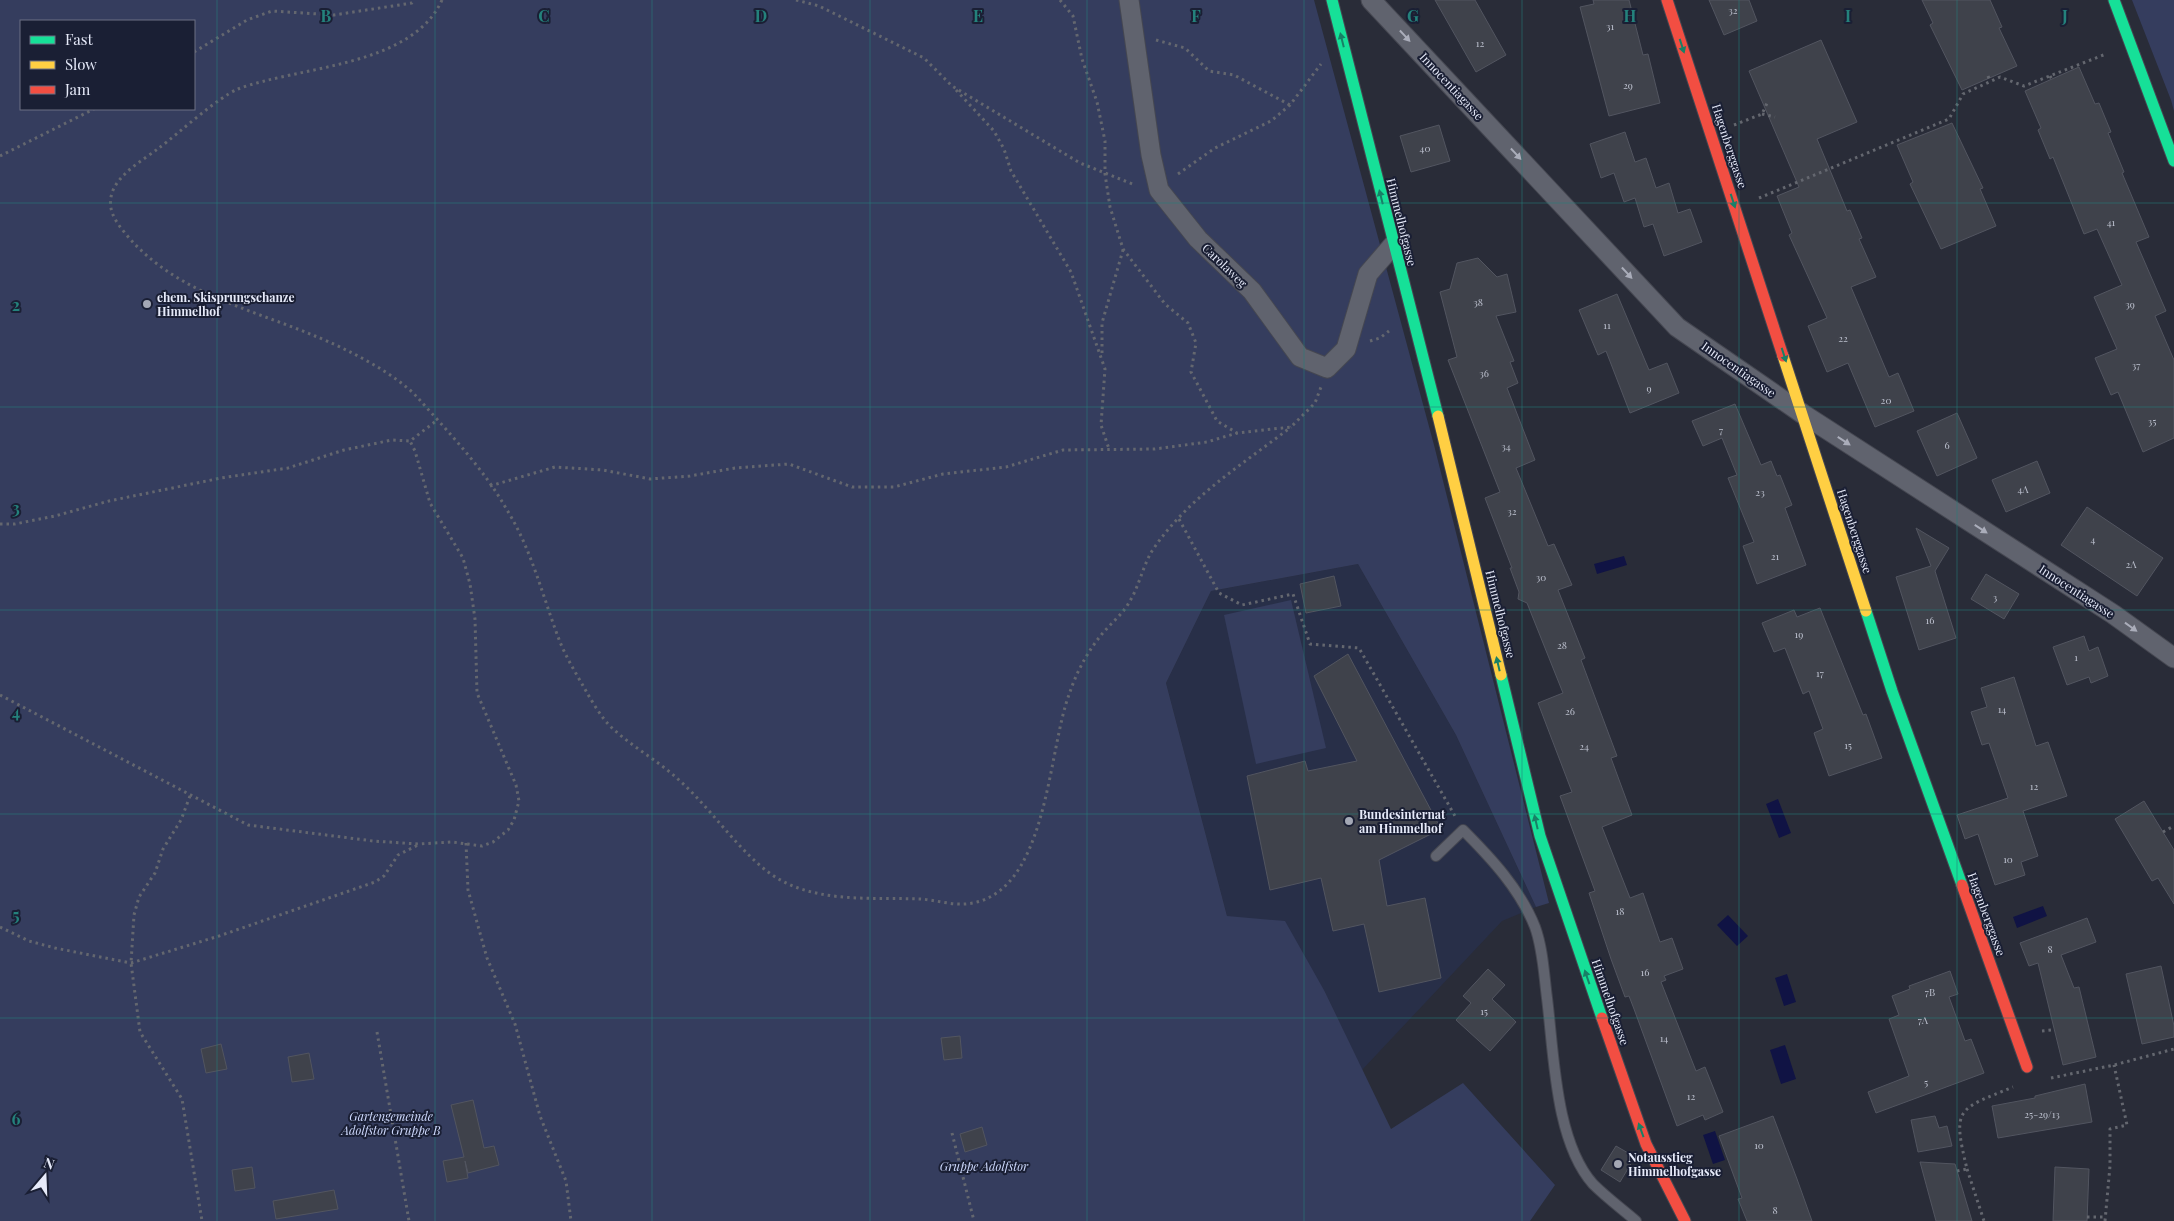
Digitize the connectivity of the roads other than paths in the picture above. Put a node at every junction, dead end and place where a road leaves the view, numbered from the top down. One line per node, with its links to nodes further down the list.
1 (1129, 0): 7 (street, Carolaweg)
2 (1332, 0): 7 (street, Himmelhofgasse, one-way to 2)
3 (1372, 0): 8 (street, Innocentiagasse, one-way to 8)
4 (1667, 0): 8 (street, Hagenberggasse, one-way to 8)
5 (2114, 0): 6 (street)
6 (2174, 161)
7 (1393, 245): 13 (street, Himmelhofgasse, one-way to 7)
8 (1803, 414): 9 (street, Innocentiagasse, one-way to 9); 11 (street, Hagenberggasse)
9 (2174, 658)
10 (1436, 856): 12 (lane)
11 (2027, 1067)
12 (1636, 1221)
13 (1685, 1221)

